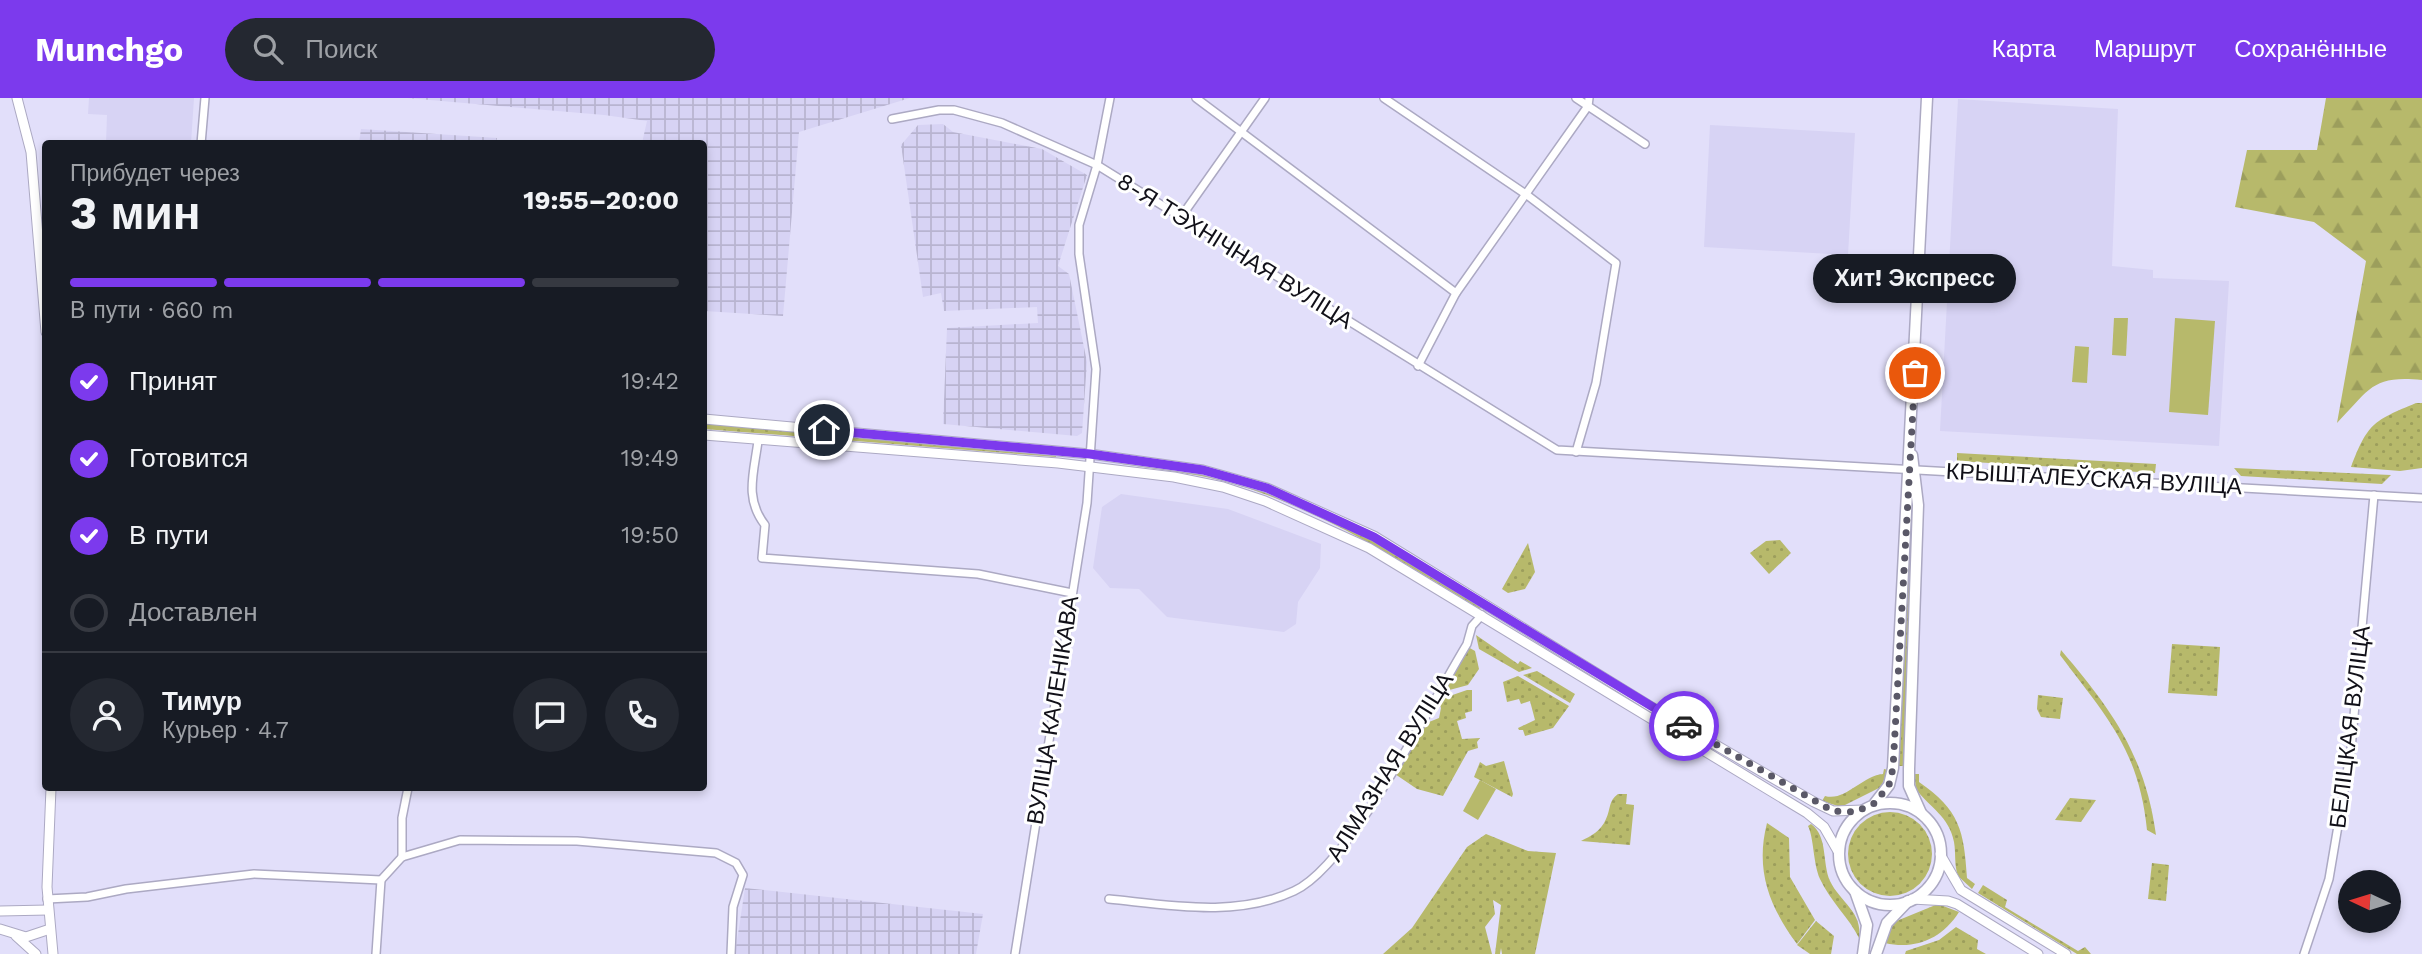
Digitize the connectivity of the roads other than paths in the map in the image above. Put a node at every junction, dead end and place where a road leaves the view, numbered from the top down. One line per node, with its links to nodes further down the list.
1 (18, 98): 17 (street)
2 (205, 98): 12 (street)
3 (1110, 98): 14 (street, ВУЛІЦА КАЛЕНІКАВА)
4 (1196, 98): 11 (street)
5 (1265, 98): 11 (street)
6 (1384, 98): 15 (street)
7 (1576, 98): 9 (street)
8 (1927, 98): 27 (main road)
9 (1588, 102): 13 (street); 15 (street)
10 (892, 119): 14 (street, 8-Я ТЭХНІЧНАЯ ВУЛІЦА)
11 (1242, 132): 16 (street); 18 (street)
12 (201, 140)
13 (1645, 144)
14 (1097, 165): 16 (street, 8-Я ТЭХНІЧНАЯ ВУЛІЦА); 25 (street, ВУЛІЦА КАЛЕНІКАВА)
15 (1527, 195): 18 (street); 24 (street)
16 (1181, 217): 19 (street, 8-Я ТЭХНІЧНАЯ ВУЛІЦА)
17 (42, 284)
18 (1457, 293): 19 (street)
19 (1418, 366): 23 (street, 8-Я ТЭХНІЧНАЯ ВУЛІЦА)
20 (707, 419): 25 (street)
21 (707, 435): 22 (street)
22 (758, 441): 26 (street); 30 (street)
23 (1557, 450): 24 (street, КРЫШТАЛЕЎСКАЯ ВУЛІЦА)
24 (1576, 452): 27 (street, КРЫШТАЛЕЎСКАЯ ВУЛІЦА)
25 (1090, 454): 26 (street, ВУЛІЦА КАЛЕНІКАВА); 35 (street)
26 (1089, 466): 30 (street, ВУЛІЦА КАЛЕНІКАВА); 31 (street)
27 (1912, 470): 28 (street, КРЫШТАЛЕЎСКАЯ ВУЛІЦА); 34 (main road); 36 (main road)
28 (2374, 495): 29 (street, КРЫШТАЛЕЎСКАЯ ВУЛІЦА); 58 (street, БЕЛІЦКАЯ ВУЛІЦА)
29 (2422, 498)
30 (1072, 593): 53 (street, ВУЛІЦА КАЛЕНІКАВА)
31 (1482, 615): 37 (street); 42 (street, АЛМАЗНАЯ ВУЛІЦА)
32 (51, 791): 44 (street)
33 (407, 791): 39 (street)
34 (1875, 803): 35 (main road); 36 (main road)
35 (1864, 810): 37 (main road)
36 (1921, 813): 38 (main road)
37 (1839, 853): 41 (main road)
38 (1940, 854): 43 (main road); 57 (street)
39 (402, 857): 40 (street); 52 (street)
40 (381, 880): 44 (street); 51 (street)
41 (1855, 891): 43 (main road); 54 (main road)
42 (1109, 899)
43 (1911, 900): 55 (main road); 56 (street)
44 (48, 904): 45 (street); 47 (street)
45 (0, 911)
46 (0, 929): 48 (street)
47 (50, 929): 48 (street); 50 (street)
48 (16, 936): 49 (street)
49 (36, 954)
50 (53, 954)
51 (376, 954)
52 (731, 954)
53 (1015, 954)
54 (1863, 954)
55 (1876, 954)
56 (2038, 954)
57 (2066, 954)
58 (2304, 954)

